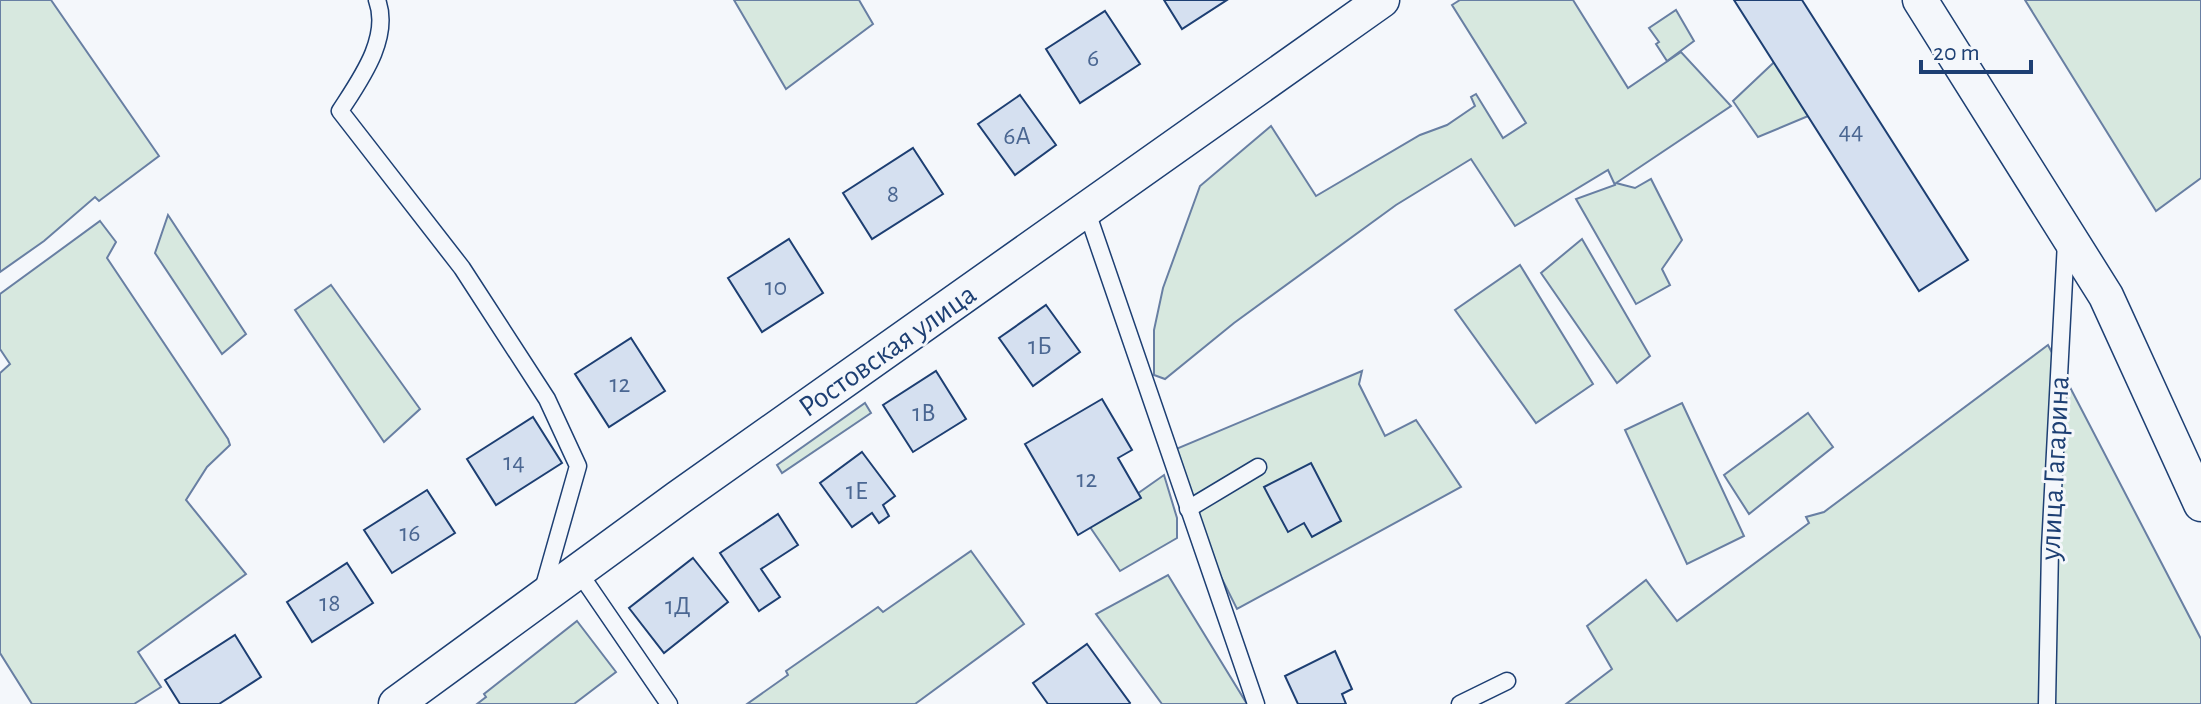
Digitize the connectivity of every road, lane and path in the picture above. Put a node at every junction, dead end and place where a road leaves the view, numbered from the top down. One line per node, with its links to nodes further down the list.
1 (377, 0): 10 (lane)
2 (1382, 0): 4 (street, Ростовская улица)
3 (1920, 0): 5 (street)
4 (1086, 209): 8 (lane); 9 (street, Ростовская улица)
5 (2066, 233): 7 (street); 16 (lane, улица Гагарина)
6 (1258, 467): 8 (lane)
7 (2201, 504)
8 (1188, 509): 14 (lane)
9 (578, 571): 10 (street, Ростовская улица); 13 (lane)
10 (541, 598): 12 (street, Ростовская улица)
11 (1507, 681): 15 (lane)
12 (396, 704)
13 (669, 704)
14 (1256, 704)
15 (1460, 704)
16 (2047, 704)

